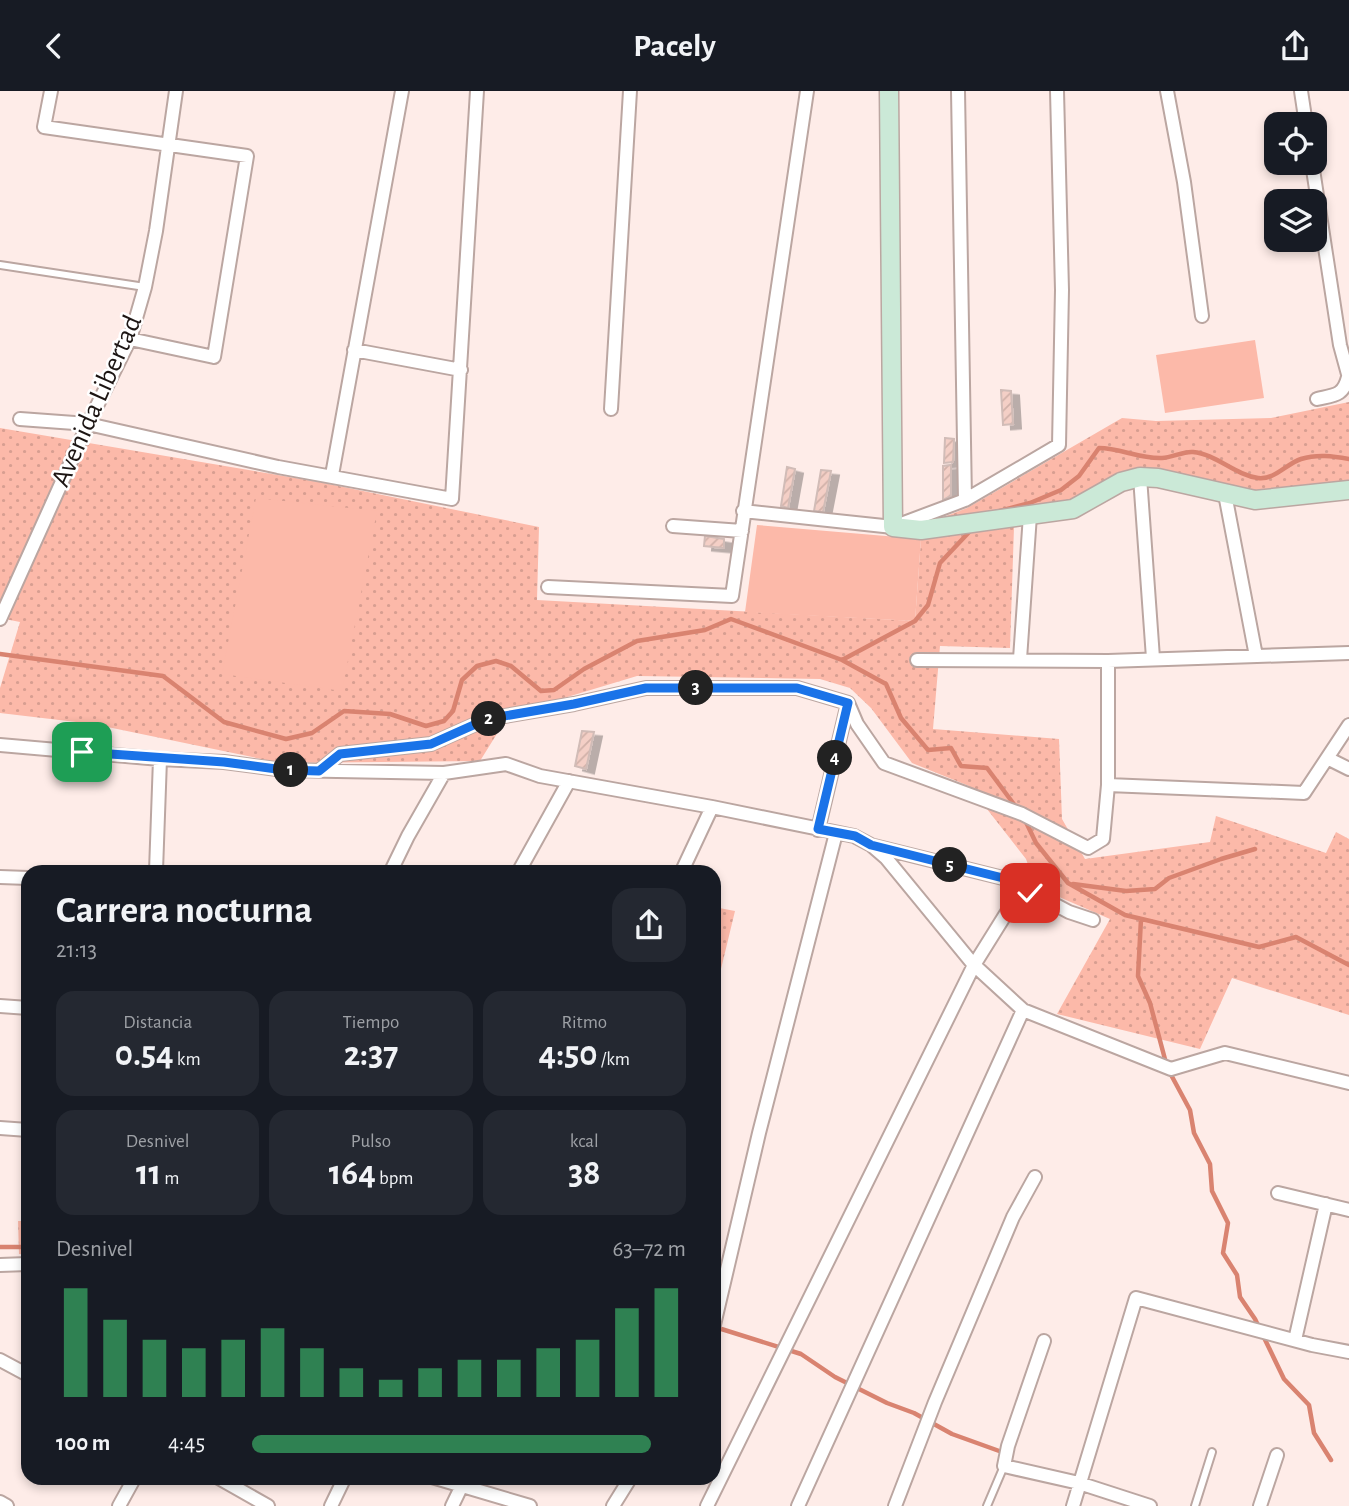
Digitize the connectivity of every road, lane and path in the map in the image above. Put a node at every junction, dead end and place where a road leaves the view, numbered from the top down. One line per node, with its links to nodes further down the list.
1 (51, 91): 13 (street)
2 (176, 91): 13 (street, Avenida Libertad)
3 (402, 91): 19 (street)
4 (477, 91): 20 (street)
5 (629, 91): 23 (street)
6 (807, 91): 31 (street)
7 (889, 91): 34 (street)
8 (958, 91): 30 (street)
9 (1057, 91): 30 (street)
10 (1167, 91): 17 (street)
11 (1301, 91): 12 (street)
12 (1304, 112)
13 (167, 145): 16 (street, Avenida Libertad); 18 (street)
14 (1314, 175): 21 (street)
15 (0, 265): 16 (lane)
16 (145, 287): 18 (street, Avenida Libertad)
17 (1202, 316)
18 (130, 339): 25 (street, Avenida Libertad)
19 (354, 350): 20 (street); 26 (street)
20 (461, 370): 26 (street)
21 (1348, 377): 22 (street)
22 (1317, 399)
23 (611, 409)
24 (20, 419): 25 (street)
25 (88, 423): 26 (street); 37 (street, Avenida Libertad)
26 (332, 475)
27 (1140, 477): 29 (street); 32 (street); 40 (street)
28 (1349, 490): 29 (street)
29 (1225, 494): 39 (street)
30 (965, 500): 34 (street)
31 (743, 511): 34 (street); 35 (street)
32 (1030, 515): 34 (street); 41 (street)
33 (673, 526): 35 (street)
34 (893, 527)
35 (742, 531): 36 (street)
36 (548, 587)
37 (0, 619)
38 (1349, 653): 39 (street)
39 (1256, 656): 40 (street)
40 (1153, 658): 43 (street)
41 (1020, 659): 42 (street); 43 (street)
42 (918, 660)
43 (1108, 661): 53 (street)
44 (848, 703): 50 (street); 53 (street); 55 (street)
45 (1349, 725): 48 (street)
46 (0, 745): 47 (street)
47 (160, 759): 50 (street); 58 (street)
48 (1329, 759): 49 (street); 53 (street)
49 (1349, 769)
50 (319, 771): 51 (street)
51 (444, 773): 52 (street); 59 (street)
52 (569, 781): 54 (street); 60 (street)
53 (1108, 785)
54 (712, 807): 55 (street); 61 (street)
55 (818, 829): 56 (street)
56 (836, 833): 57 (street); 79 (street)
57 (871, 845): 64 (street); 66 (street)
58 (156, 865)
59 (394, 865)
60 (522, 865)
61 (685, 865)
62 (0, 877): 63 (street)
63 (21, 878)
64 (1021, 888): 65 (street); 66 (street)
65 (1093, 920)
66 (974, 965): 69 (street); 88 (street)
67 (0, 1006): 68 (street)
68 (21, 1008)
69 (1023, 1010): 70 (street); 106 (street)
70 (1349, 1083)
71 (0, 1128): 72 (street)
72 (21, 1130)
73 (1035, 1177): 107 (street)
74 (1278, 1193): 75 (street)
75 (1326, 1205): 76 (street); 80 (street)
76 (1349, 1210)
77 (21, 1264): 78 (street)
78 (0, 1265)
79 (721, 1296)
80 (1295, 1340): 82 (street); 89 (street)
81 (1044, 1341): 87 (street)
82 (1349, 1352)
83 (0, 1360): 84 (street)
84 (21, 1371)
85 (1212, 1452): 111 (lane)
86 (1277, 1455): 112 (street)
87 (1004, 1466): 89 (street); 108 (lane)
88 (721, 1478)
89 (1079, 1483): 109 (street); 110 (street)
90 (131, 1485): 99 (street)
91 (230, 1485): 100 (street)
92 (341, 1485): 101 (street)
93 (464, 1485): 102 (street)
94 (473, 1485): 103 (street)
95 (626, 1485): 104 (street)
96 (717, 1485): 105 (street)
97 (0, 1502): 98 (street)
98 (7, 1506)
99 (119, 1506)
100 (268, 1506)
101 (331, 1506)
102 (453, 1506)
103 (530, 1506)
104 (613, 1506)
105 (707, 1506)
106 (798, 1506)
107 (895, 1506)
108 (987, 1506)
109 (1073, 1506)
110 (1150, 1506)
111 (1195, 1506)
112 (1260, 1506)

